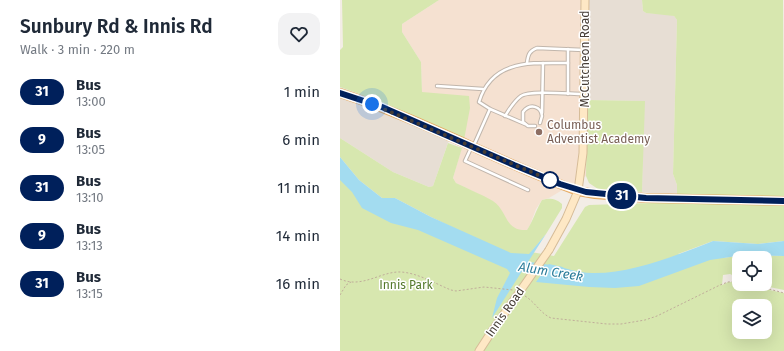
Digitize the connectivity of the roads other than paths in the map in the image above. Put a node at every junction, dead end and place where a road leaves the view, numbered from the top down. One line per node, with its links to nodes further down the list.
1 (585, 0): 3 (main road, McCutcheon Road)
2 (568, 49): 3 (lane); 4 (lane); 6 (lane)
3 (585, 50): 12 (main road, McCutcheon Road)
4 (527, 63): 5 (lane); 8 (lane)
5 (543, 63): 6 (lane); 10 (lane)
6 (568, 63): 11 (lane)
7 (437, 86): 8 (lane)
8 (483, 89): 13 (lane)
9 (340, 93): 19 (main road)
10 (542, 93): 11 (lane); 14 (lane); 15 (lane)
11 (568, 94): 12 (lane)
12 (585, 94): 21 (main road, McCutcheon Road)
13 (490, 109): 15 (lane); 19 (lane)
14 (542, 113): 16 (lane); 17 (lane)
15 (506, 116): 16 (lane)
16 (525, 124): 18 (lane)
17 (540, 124)
18 (536, 126)
19 (472, 147): 20 (lane); 21 (main road)
20 (528, 190)
21 (578, 190): 22 (main road); 23 (main road, Innis Road, bridge)
22 (784, 201)
23 (479, 351)

